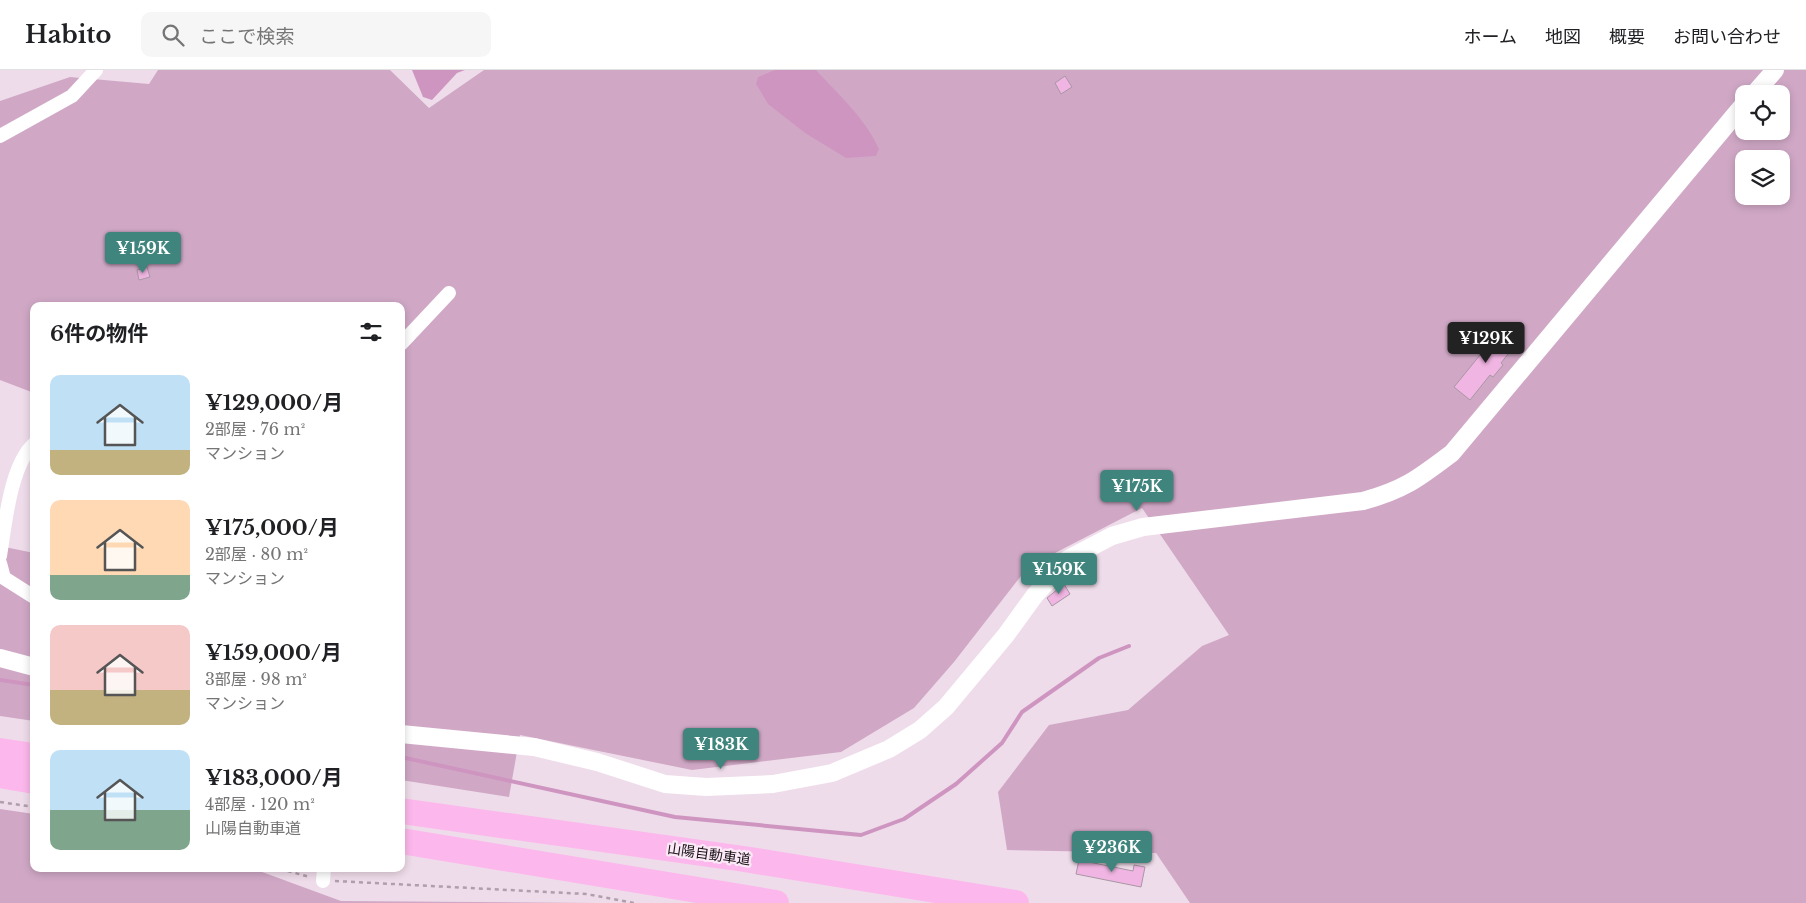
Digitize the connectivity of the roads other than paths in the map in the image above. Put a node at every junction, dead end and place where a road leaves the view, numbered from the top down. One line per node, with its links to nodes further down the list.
1 (96, 70): 5 (street)
2 (1775, 70): 3 (street)
3 (1762, 85)
4 (1735, 115): 14 (street)
5 (0, 136)
6 (449, 293): 7 (street)
7 (405, 340)
8 (30, 449): 9 (street)
9 (0, 556)
10 (0, 563): 11 (street)
11 (30, 594)
12 (0, 658): 13 (street)
13 (30, 666)
14 (405, 734)
15 (0, 751): 16 (highway)
16 (30, 755)
17 (0, 775): 18 (highway)
18 (30, 780)
19 (405, 812): 22 (highway, 山陽自動車道)
20 (405, 843): 21 (highway)
21 (776, 903)
22 (1016, 903)

